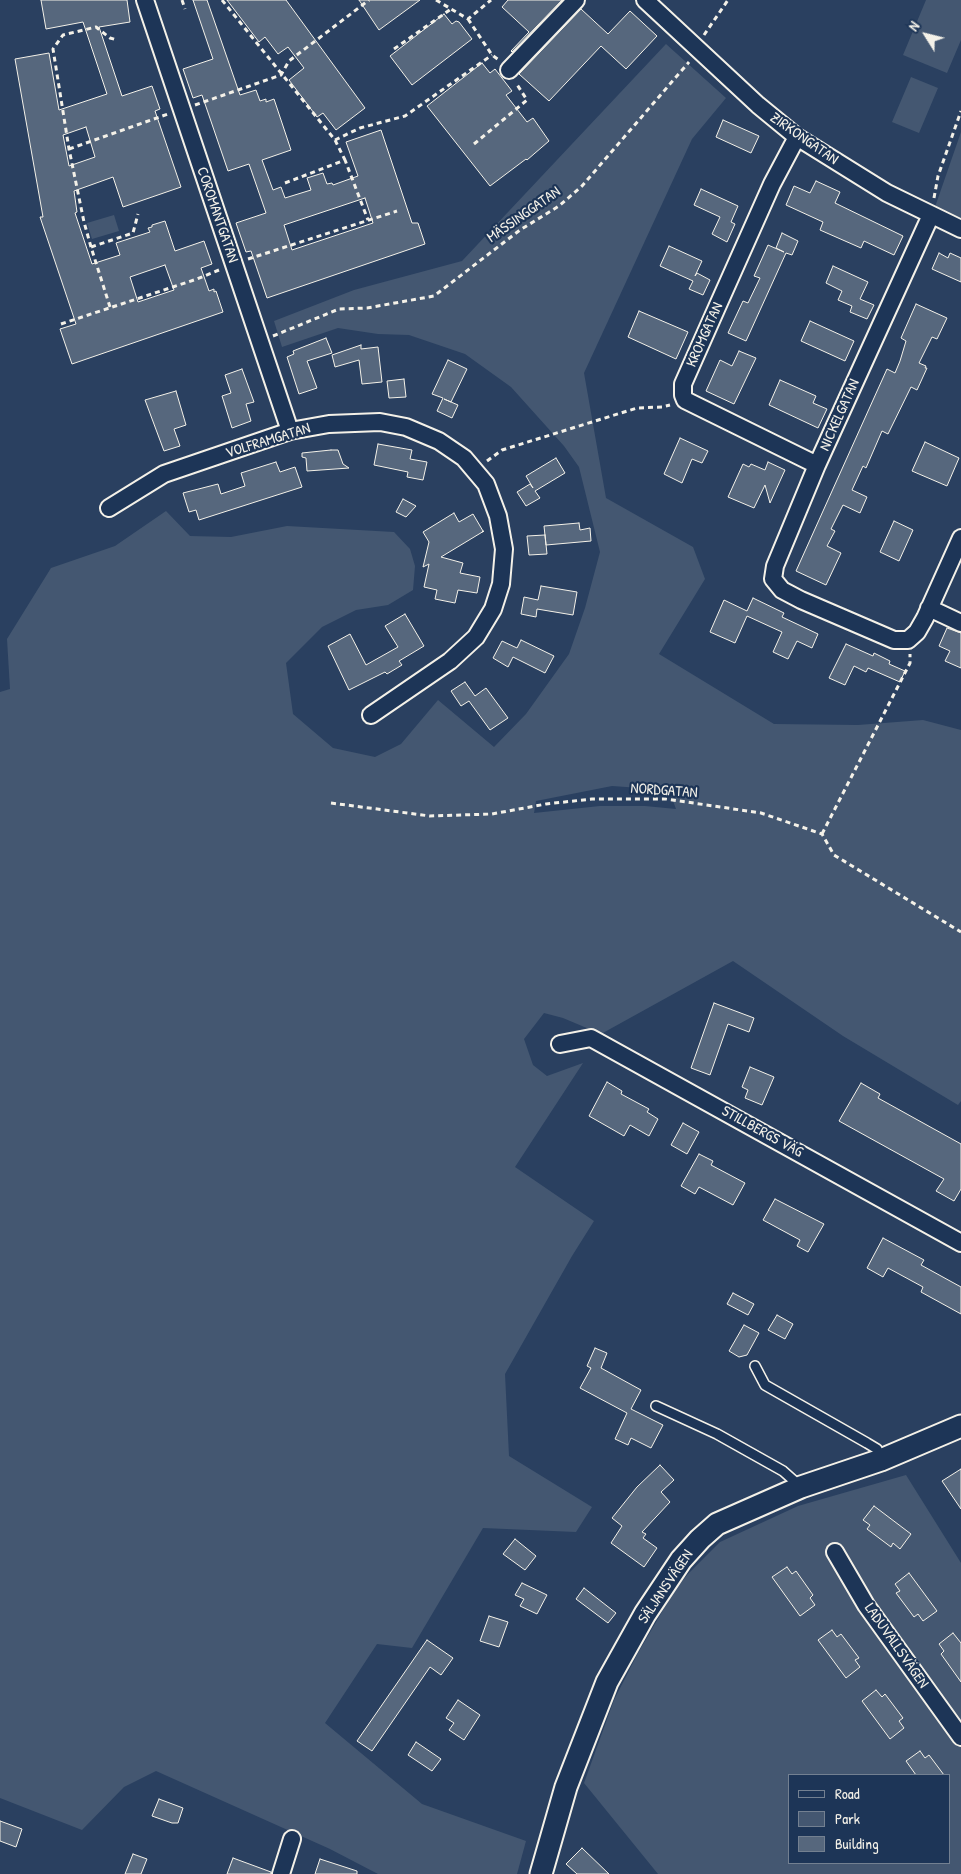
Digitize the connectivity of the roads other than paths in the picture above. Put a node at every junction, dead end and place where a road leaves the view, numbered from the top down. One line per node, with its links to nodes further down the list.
1 (145, 0): 8 (street, COROMANTGATAN)
2 (576, 0): 4 (street)
3 (645, 0): 5 (street, ZIRKONGATAN)
4 (508, 70)
5 (797, 137): 6 (street, ZIRKONGATAN); 9 (street, KROMGATAN)
6 (931, 215): 7 (street, ZIRKONGATAN); 9 (street, NICKELGATAN)
7 (961, 229)
8 (290, 431): 10 (street, VOLFRAMGATAN); 14 (street, VOLFRAMGATAN)
9 (817, 465): 12 (street, NICKELGATAN)
10 (109, 508)
11 (961, 538): 12 (street)
12 (929, 608): 13 (street)
13 (961, 623)
14 (371, 715)
15 (560, 1044): 16 (street, STILLBERGS VÄG)
16 (961, 1243)
17 (755, 1366): 20 (lane)
18 (656, 1406): 21 (lane)
19 (961, 1426): 20 (street, SÄLJANSVÄGEN)
20 (881, 1460): 21 (street, SÄLJANSVÄGEN)
21 (801, 1487): 26 (street, SÄLJANSVÄGEN)
22 (836, 1552): 23 (street, LADUVALLSVÄGEN)
23 (961, 1737)
24 (292, 1839): 25 (street)
25 (281, 1874)
26 (541, 1874)

